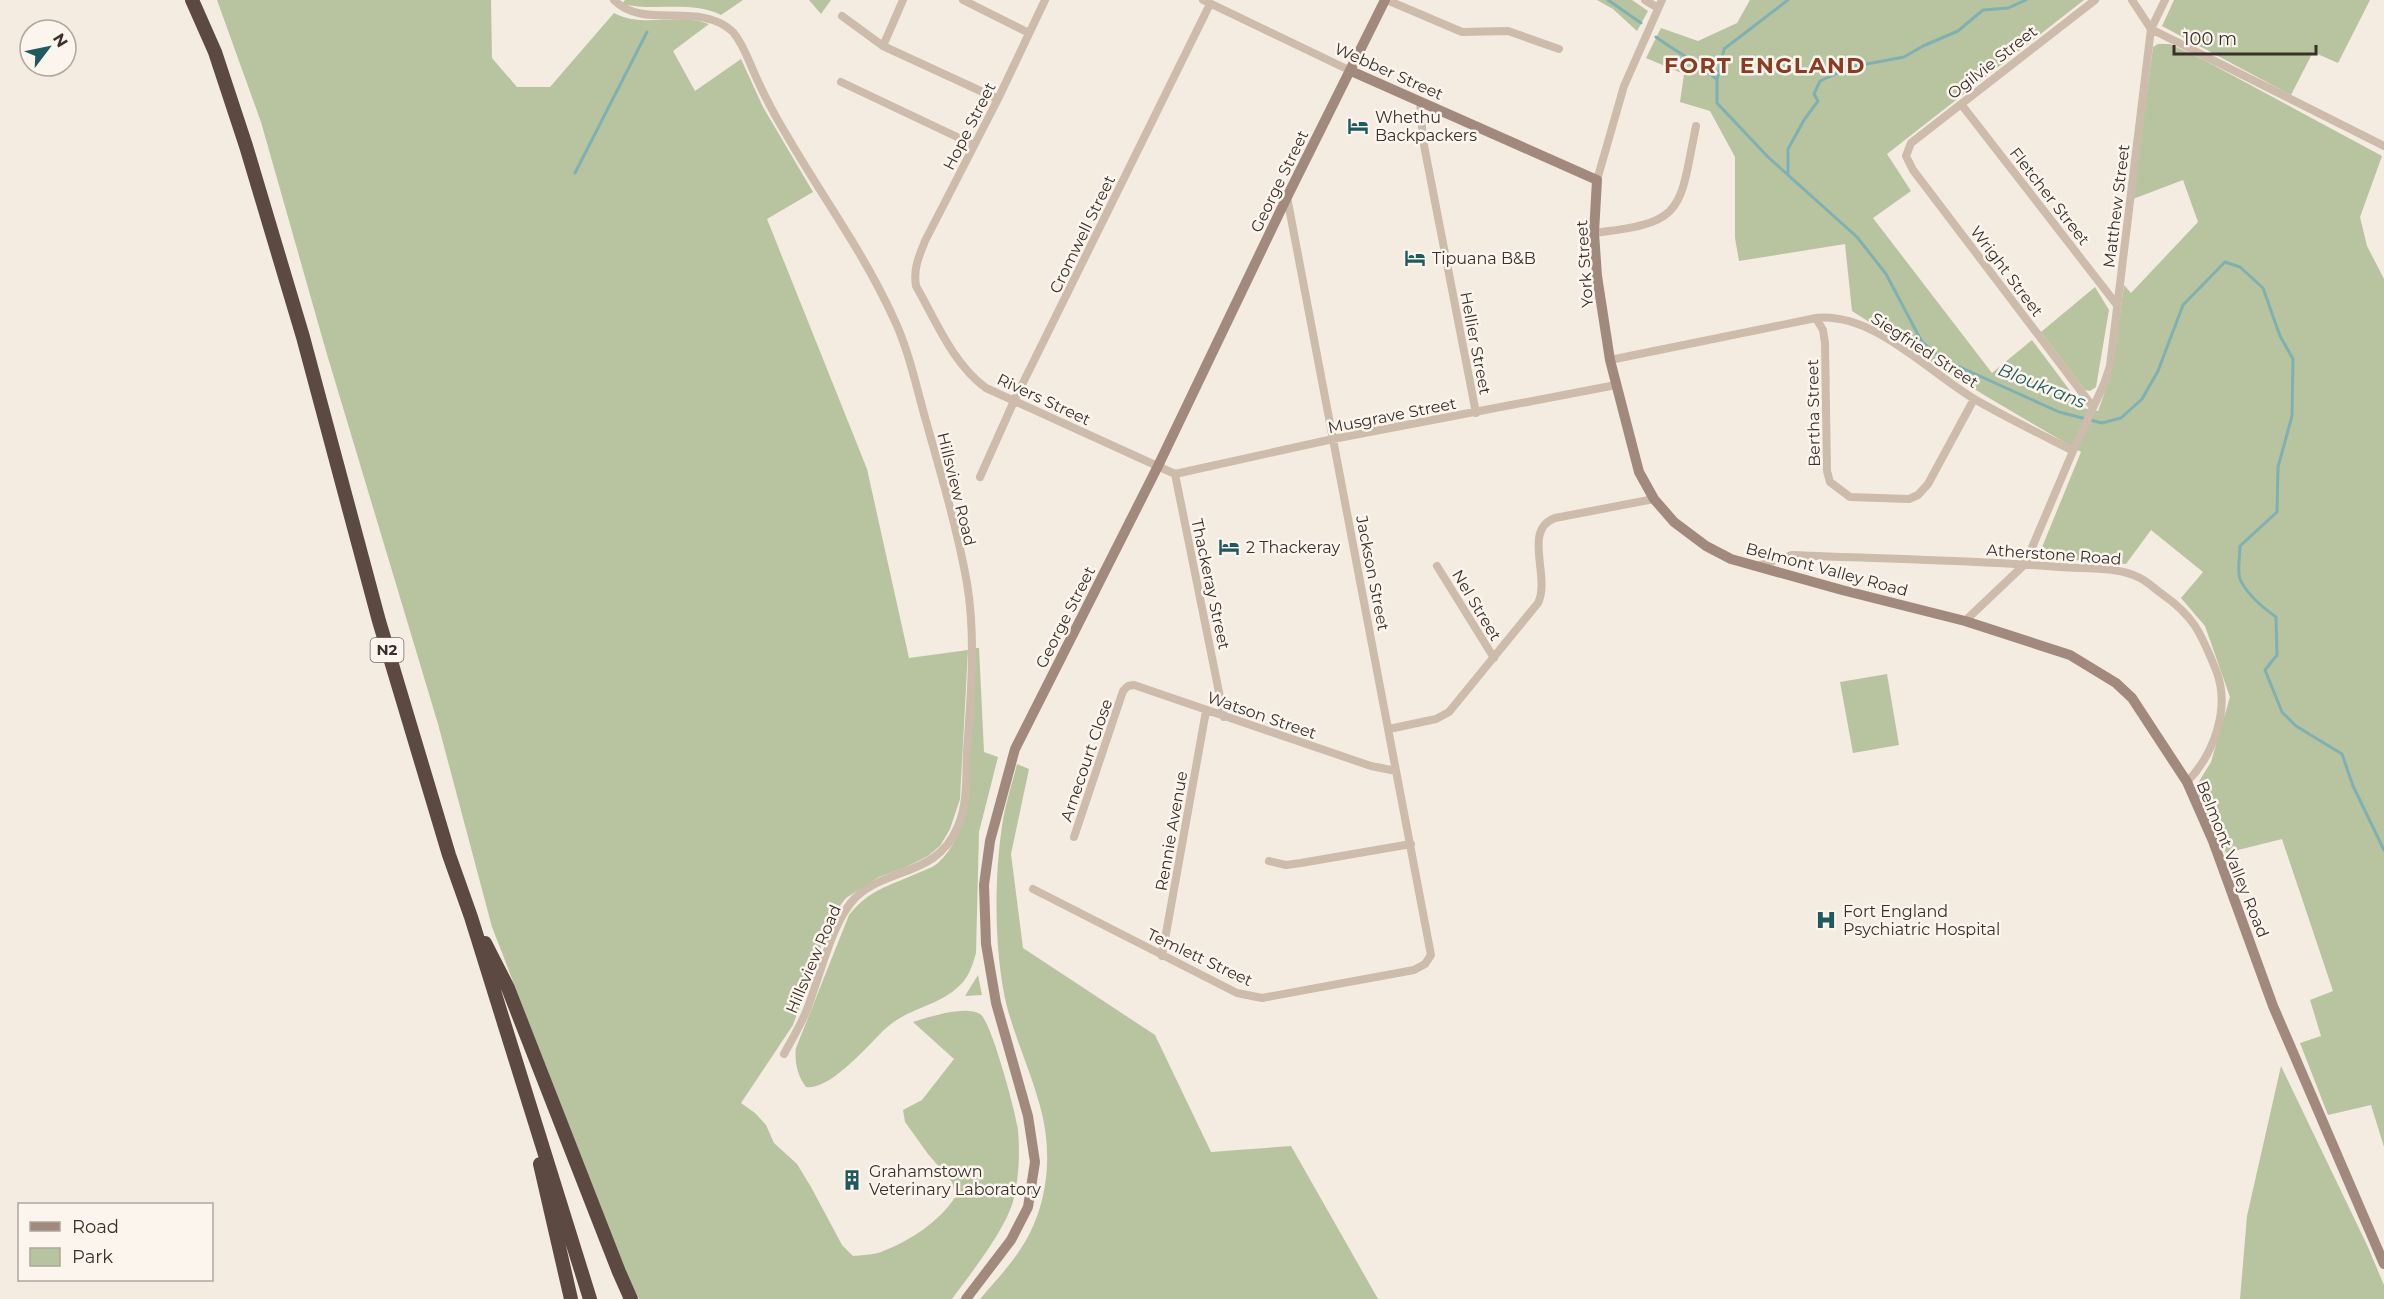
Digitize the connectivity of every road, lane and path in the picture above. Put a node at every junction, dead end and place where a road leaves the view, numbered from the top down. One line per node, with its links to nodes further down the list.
1 (192, 0): 61 (highway, N2)
2 (614, 0): 65 (street, Hillsview Road)
3 (903, 0): 16 (street)
4 (963, 0): 15 (street)
5 (1045, 0): 15 (street, Hope Street)
6 (1386, 0): 17 (street); 18 (street, George Street)
7 (1645, 0): 12 (street)
8 (2095, 0): 22 (street, Ogilvie Street)
9 (2132, 0): 14 (street)
10 (2165, 0): 14 (street, Matthew Street)
11 (1206, 2): 18 (street, Webber Street); 36 (street, Cromwell Street)
12 (1660, 4): 27 (street, York Street)
13 (842, 16): 16 (street)
14 (2151, 29): 25 (street); 31 (street, Matthew Street)
15 (1029, 33): 20 (street, Hope Street)
16 (883, 46): 20 (street)
17 (1559, 49)
18 (1351, 71): 21 (street, Webber Street); 28 (street, George Street)
19 (841, 82): 24 (street)
20 (998, 99): 24 (street, Hope Street)
21 (1420, 101): 27 (street, Webber Street); 37 (street, Hellier Street)
22 (1960, 104): 26 (street, Ogilvie Street); 31 (street, Fletcher Street)
23 (1696, 126): 29 (street)
24 (974, 145): 30 (street, Hope Street)
25 (2384, 146)
26 (1907, 149): 38 (street, Wright Street)
27 (1597, 180): 29 (street, York Street)
28 (1287, 197): 39 (street, Jackson Street); 41 (street, George Street)
29 (1594, 233): 33 (street, York Street)
30 (916, 264): 36 (street, Rivers Street)
31 (2117, 305): 38 (street, Matthew Street)
32 (1816, 318): 33 (street, Siegfried Street); 35 (street, Siegfried Street); 35 (street, Bertha Street)
33 (1610, 360): 34 (street, York Street)
34 (1616, 385): 37 (street, Musgrave Street); 44 (street, York Street)
35 (1974, 399): 40 (street, Siegfried Street)
36 (1014, 401): 41 (street, Rivers Street); 43 (street, Cromwell Street)
37 (1476, 413): 39 (street, Musgrave Street)
38 (2090, 414): 40 (street, Matthew Street)
39 (1333, 440): 42 (street, Musgrave Street); 54 (street, Jackson Street)
40 (2073, 450): 46 (street, Matthew Street)
41 (1158, 466): 42 (street); 70 (street, George Street)
42 (1175, 474): 53 (street, Thackeray Street)
43 (980, 477)
44 (1654, 499): 45 (street, York Street); 50 (street)
45 (1674, 522): 48 (street, Belmont Valley Road)
46 (2025, 564): 48 (street, Atherstone Road); 49 (street, Matthew Street); 56 (street, Atherstone Road)
47 (1437, 566): 50 (street, Nel Street)
48 (1757, 566): 49 (street, Belmont Valley Road)
49 (1965, 621): 56 (street, Belmont Valley Road)
50 (1494, 657): 54 (street)
51 (1123, 691): 52 (street, Watson Street); 57 (street, Arnecourt Close)
52 (1206, 711): 53 (street, Watson Street); 63 (street, Rennie Avenue)
53 (1224, 717): 55 (street, Watson Street)
54 (1389, 729): 55 (street, Jackson Street)
55 (1396, 771): 58 (street, Jackson Street)
56 (2187, 782): 66 (street, Belmont Valley Road)
57 (1074, 837)
58 (1411, 844): 59 (street); 62 (street, Jackson Street)
59 (1269, 861)
60 (1033, 889): 63 (street, Temlett Street)
61 (471, 917): 64 (highway, N2); 69 (highway)
62 (1431, 955): 63 (street, Temlett Street)
63 (1162, 956)
64 (510, 1042): 67 (highway); 68 (highway, N2)
65 (784, 1054)
66 (2384, 1264)
67 (571, 1299)
68 (590, 1299)
69 (631, 1299)
70 (966, 1299)

